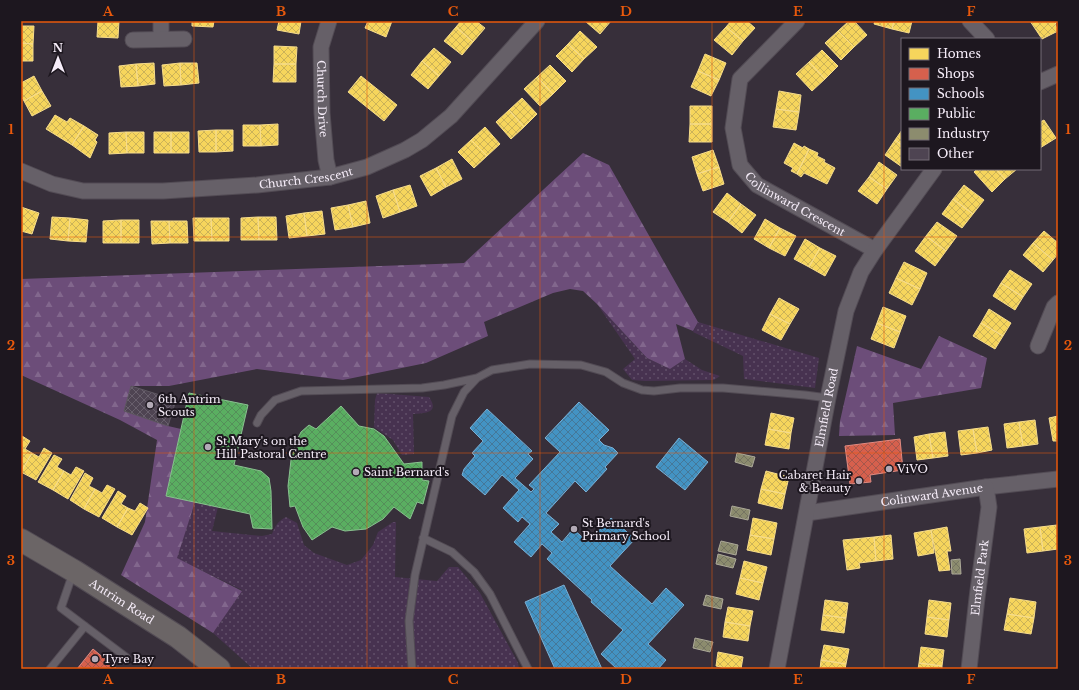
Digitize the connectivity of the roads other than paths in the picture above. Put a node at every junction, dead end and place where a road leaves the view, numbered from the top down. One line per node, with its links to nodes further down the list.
1 (161, 21): 9 (street)
2 (329, 21): 14 (street, Church Drive)
3 (536, 21): 14 (street, Church Crescent)
4 (797, 21): 15 (street, Collinward Crescent)
5 (970, 21): 6 (street)
6 (986, 38)
7 (184, 39): 9 (street)
8 (133, 40): 9 (street)
9 (161, 40)
10 (1058, 74): 11 (street)
11 (1041, 82)
12 (933, 170): 15 (street, Elmfield Road)
13 (21, 171): 14 (street, Church Crescent)
14 (330, 176)
15 (875, 250): 19 (street, Elmfield Road)
16 (1058, 303): 17 (street)
17 (1038, 346)
18 (477, 378): 19 (lane); 20 (lane); 24 (lane)
19 (828, 398): 23 (street, Elmfield Road)
20 (257, 423)
21 (1058, 479): 22 (street, Colinward Avenue)
22 (986, 487): 23 (street, Colinward Avenue); 34 (street, Elmfield Park)
23 (806, 513): 33 (street, Elmfield Road)
24 (423, 538): 31 (lane); 32 (lane)
25 (21, 540): 26 (main road, Antrim Road)
26 (74, 571): 27 (lane); 29 (main road, Antrim Road)
27 (85, 626): 28 (lane); 30 (lane)
28 (126, 658)
29 (211, 667)
30 (50, 669)
31 (412, 669)
32 (528, 669)
33 (777, 669)
34 (969, 669)

